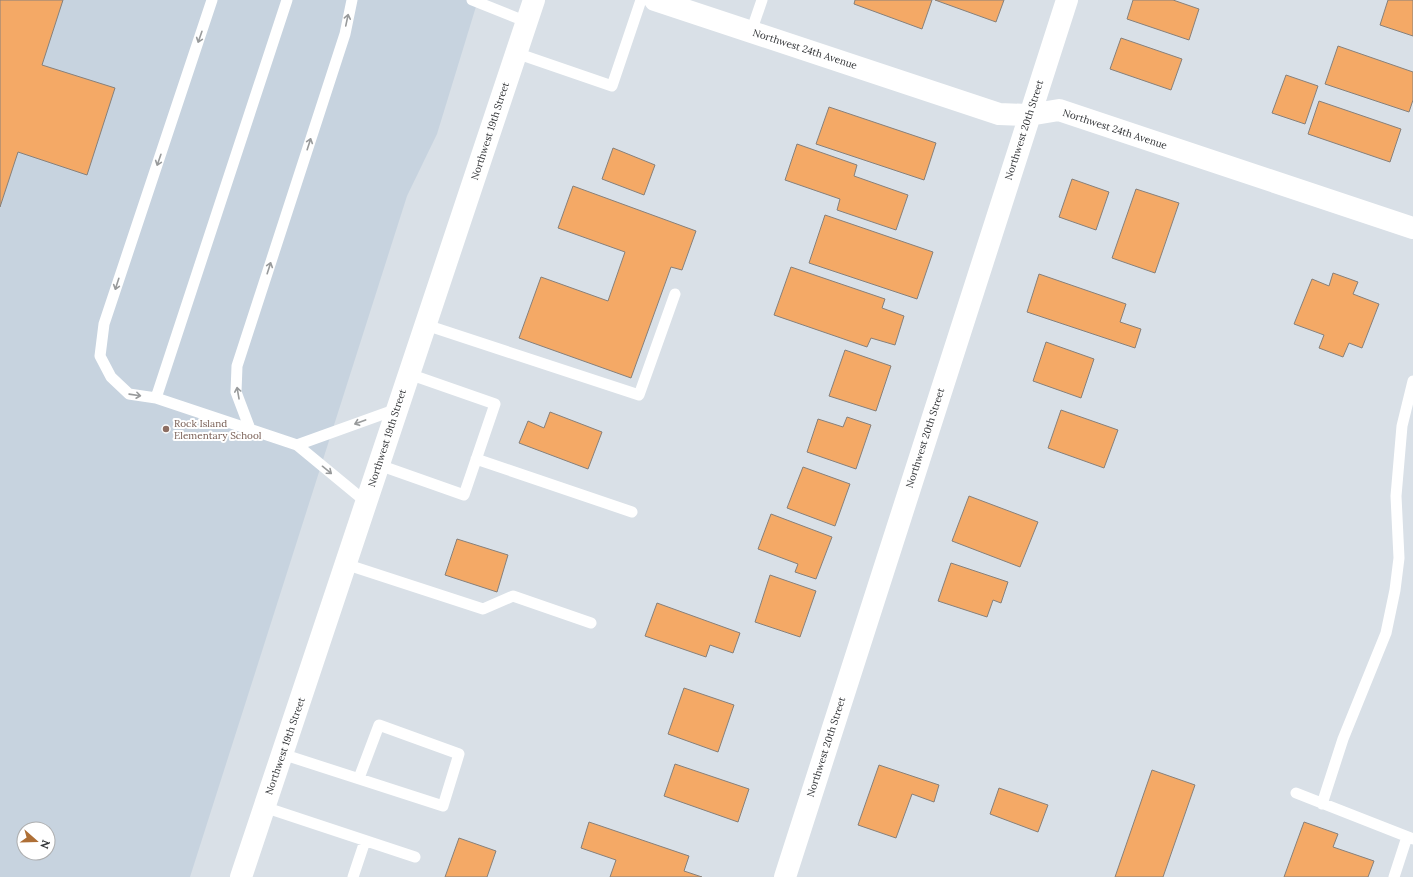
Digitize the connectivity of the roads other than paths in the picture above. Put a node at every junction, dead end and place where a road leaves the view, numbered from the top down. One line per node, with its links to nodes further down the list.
1 (212, 0): 20 (lane, one-way to 20)
2 (288, 0): 20 (lane)
3 (352, 0): 22 (lane, one-way to 3)
4 (472, 0): 11 (lane)
5 (534, 0): 11 (street, Northwest 19th Street)
6 (641, 0): 13 (lane)
7 (655, 0): 10 (street, Northwest 24th Avenue)
8 (762, 0): 12 (lane)
9 (1067, 0): 14 (street, Northwest 20th Street)
10 (680, 4): 12 (street, Northwest 24th Avenue)
11 (527, 22): 13 (street, Northwest 19th Street)
12 (751, 32): 14 (street, Northwest 24th Avenue)
13 (516, 54): 17 (street, Northwest 19th Street)
14 (1029, 114): 15 (street, Northwest 24th Avenue); 40 (street, Northwest 20th Street)
15 (1413, 228)
16 (675, 294): 17 (lane)
17 (426, 325): 18 (street, Northwest 19th Street)
18 (409, 374): 21 (street, Northwest 19th Street); 24 (lane)
19 (1413, 381): 33 (lane)
20 (156, 398): 22 (lane)
21 (397, 409): 23 (lane, one-way to 23); 25 (street, Northwest 19th Street)
22 (250, 429): 23 (lane)
23 (297, 445): 26 (lane, one-way to 26)
24 (476, 459): 25 (lane); 27 (lane)
25 (379, 465): 26 (street, Northwest 19th Street)
26 (366, 502): 28 (street, Northwest 19th Street)
27 (632, 512)
28 (345, 564): 29 (lane); 30 (street, Northwest 19th Street)
29 (591, 623)
30 (282, 754): 31 (lane); 34 (street, Northwest 19th Street)
31 (359, 778): 31 (lane)
32 (1296, 794): 33 (lane)
33 (1322, 804): 35 (lane)
34 (264, 807): 36 (lane); 38 (street, Northwest 19th Street)
35 (1410, 838): 41 (lane)
36 (365, 841): 37 (lane); 39 (lane)
37 (415, 857)
38 (241, 877)
39 (353, 877)
40 (785, 877)
41 (1394, 877)

